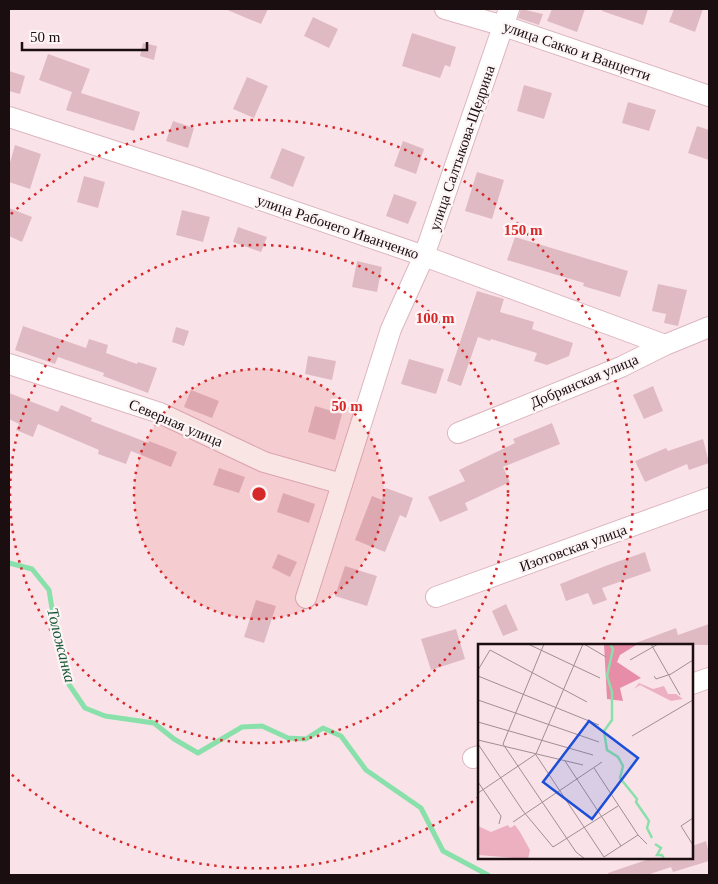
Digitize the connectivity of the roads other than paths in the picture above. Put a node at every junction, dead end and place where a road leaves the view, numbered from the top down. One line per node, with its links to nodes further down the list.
1 (445, 9): 2 (street, улица Сакко и Ванцетти)
2 (507, 17): 3 (street, улица Сакко и Ванцетти); 5 (street, улица Салтыкова-Щедрина)
3 (709, 96)
4 (9, 118): 5 (street, улица Рабочего Иванченко)
5 (424, 256): 7 (street, улица Рабочего Иванченко); 10 (street, улица Салтыкова-Щедрина)
6 (709, 327): 7 (street, Добрянская улица)
7 (665, 345): 9 (street, Добрянская улица)
8 (9, 364): 10 (street, Северная улица)
9 (458, 433)
10 (342, 484): 13 (street, улица Салтыкова-Щедрина)
11 (709, 498): 12 (street, Изотовская улица)
12 (436, 597)
13 (306, 598)
14 (709, 678): 15 (street)
15 (693, 684)

